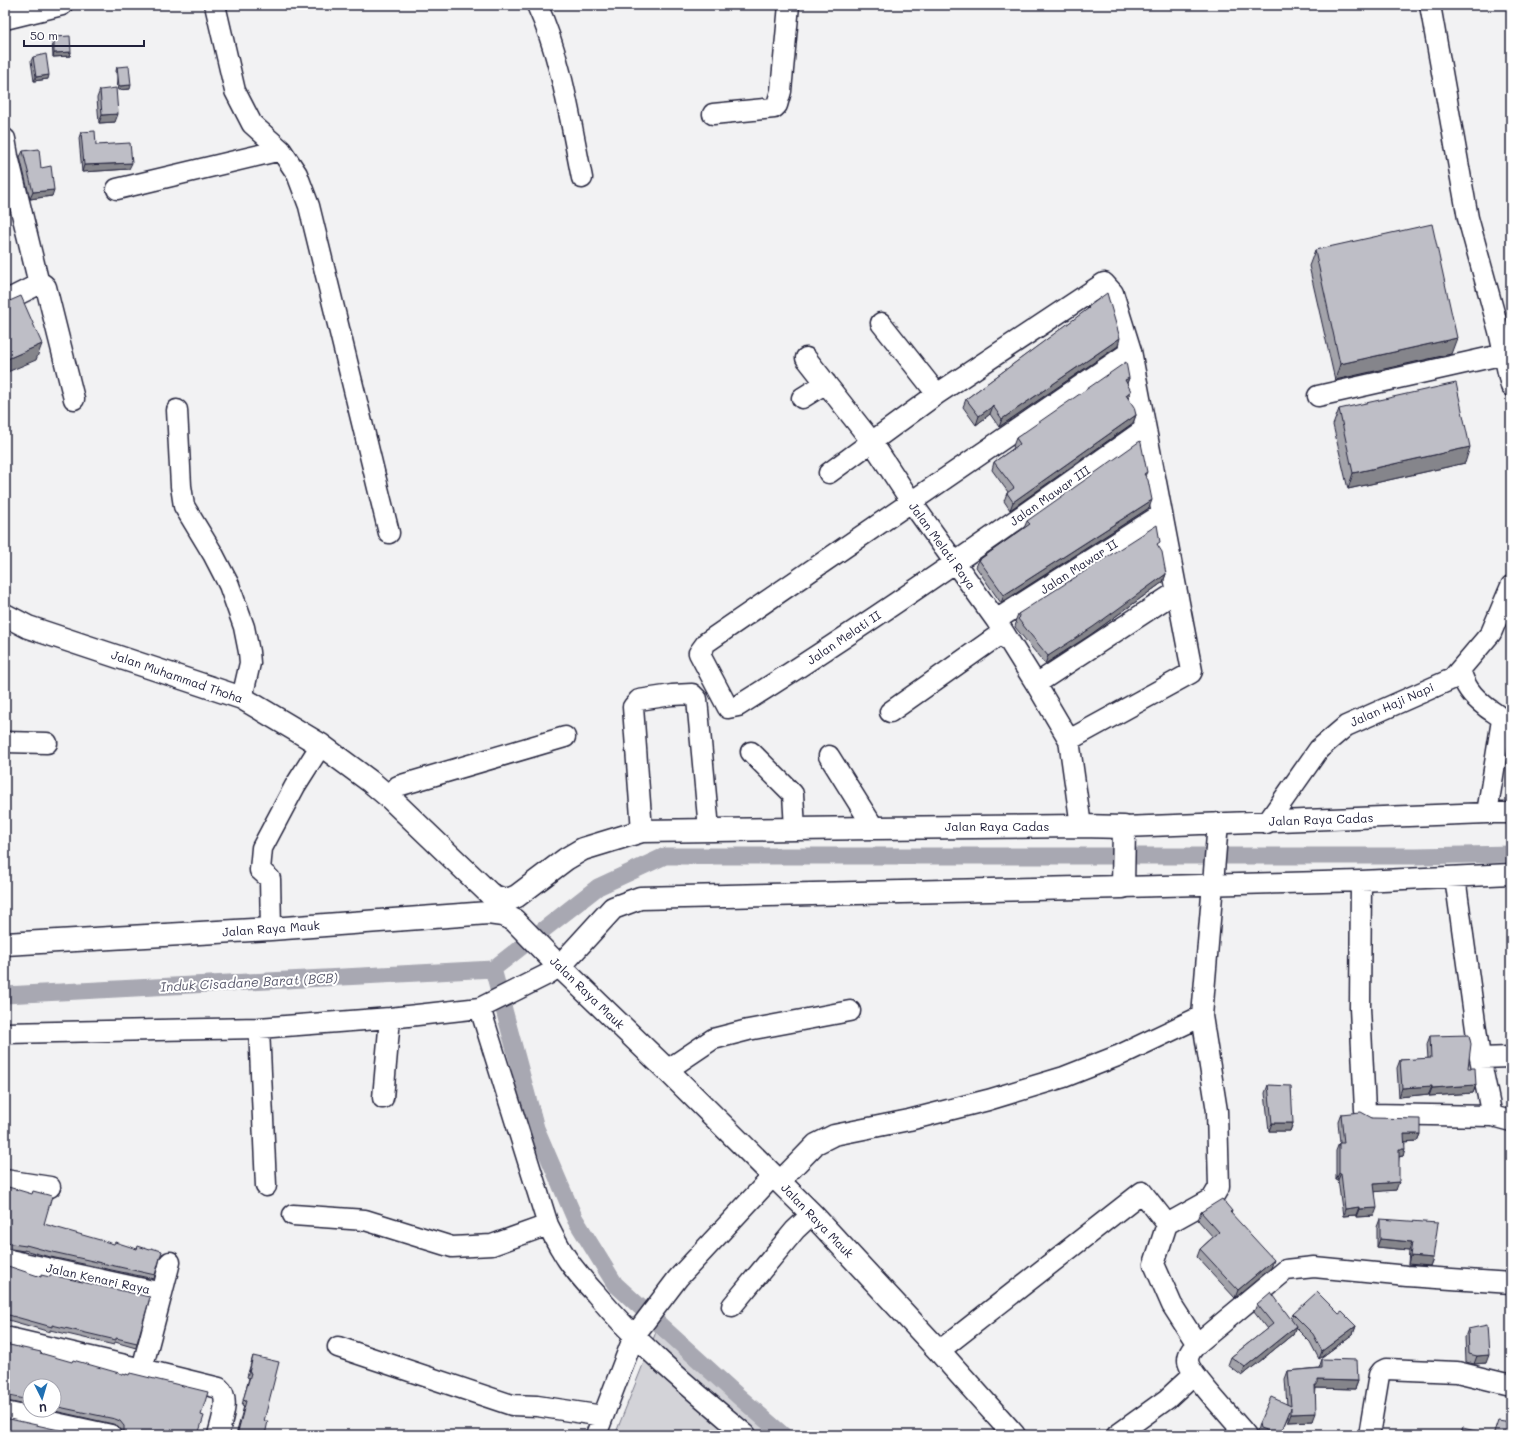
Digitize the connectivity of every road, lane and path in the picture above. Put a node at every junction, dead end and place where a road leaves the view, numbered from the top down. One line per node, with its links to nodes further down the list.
1 (62, 5): 6 (street)
2 (215, 5): 9 (street)
3 (537, 5): 10 (street)
4 (789, 5): 7 (street)
5 (1430, 5): 16 (street)
6 (5, 18)
7 (713, 114)
8 (5, 139): 12 (street)
9 (281, 150): 11 (street); 30 (street)
10 (582, 178)
11 (117, 189)
12 (39, 284): 13 (street); 23 (street)
13 (5, 301)
14 (881, 323): 20 (street)
15 (1131, 351): 20 (street); 25 (street); 28 (street)
16 (1505, 354): 19 (street); 21 (street)
17 (806, 358): 18 (street, Jalan Melati Raya)
18 (826, 383): 22 (street); 26 (street, Jalan Melati Raya)
19 (1511, 386)
20 (937, 394): 26 (street)
21 (1318, 396)
22 (802, 398)
23 (74, 399)
24 (177, 410): 39 (street)
25 (1145, 429): 29 (street); 31 (street, Jalan Mawar III)
26 (872, 442): 27 (street); 28 (street, Jalan Melati Raya)
27 (829, 473)
28 (912, 503): 31 (street, Jalan Melati Raya); 31 (street, Jalan Melati II)
29 (1162, 514): 33 (street); 36 (street, Jalan Mawar II)
30 (389, 533)
31 (955, 564): 36 (street, Jalan Melati Raya)
32 (1511, 586): 35 (street, Jalan Haji Napi)
33 (1176, 592): 38 (street); 42 (street)
34 (5, 615): 39 (main road, Jalan Muhammad Thoha)
35 (1503, 622): 37 (street, Jalan Haji Napi)
36 (999, 626): 38 (street, Jalan Melati Raya); 40 (street, Jalan Mawar II)
37 (1460, 670): 49 (street); 52 (street, Jalan Haji Napi)
38 (1036, 684): 42 (street, Jalan Melati Raya)
39 (242, 698): 45 (main road, Jalan Muhammad Thoha)
40 (890, 712)
41 (565, 737): 48 (street)
42 (1069, 740): 53 (street)
43 (5, 742): 44 (street)
44 (47, 743)
45 (321, 745): 48 (main road, Jalan Muhammad Thoha); 65 (street)
46 (751, 752): 56 (street)
47 (829, 756): 54 (street)
48 (390, 798): 64 (main road, Jalan Muhammad Thoha)
49 (1487, 813): 50 (street, Jalan Raya Cadas); 52 (street, Jalan Raya Cadas)
50 (1511, 813)
51 (1218, 823): 52 (street, Jalan Raya Cadas); 58 (street, Jalan Raya Cadas); 61 (street)
52 (1267, 823)
53 (1081, 826): 54 (main road, Jalan Raya Cadas); 58 (main road, Jalan Raya Cadas)
54 (874, 828): 56 (main road, Jalan Raya Cadas)
55 (709, 829): 56 (main road, Jalan Raya Cadas); 57 (main road, Jalan Raya Cadas); 57 (street)
56 (795, 829)
57 (642, 831): 64 (main road, Jalan Raya Cadas)
58 (1124, 834): 62 (main road)
59 (1511, 874): 60 (street)
60 (1455, 877): 63 (street); 75 (street)
61 (1213, 880): 62 (street); 63 (street); 70 (street)
62 (1123, 881): 67 (main road)
63 (1360, 881): 78 (street)
64 (501, 900)
65 (271, 929): 66 (main road, Jalan Raya Mauk); 67 (main road, Jalan Raya Mauk)
66 (5, 944)
67 (553, 966): 68 (street); 76 (main road, Jalan Raya Mauk)
68 (487, 1004): 71 (street); 85 (street)
69 (850, 1011): 76 (street)
70 (1202, 1016): 79 (street); 86 (street)
71 (390, 1018): 72 (street); 77 (street)
72 (259, 1028): 73 (street); 81 (street)
73 (5, 1034)
74 (1511, 1057): 75 (street)
75 (1480, 1058): 78 (street)
76 (667, 1070): 79 (main road, Jalan Raya Mauk)
77 (383, 1098)
78 (1502, 1118)
79 (776, 1179): 84 (main road, Jalan Raya Mauk); 92 (street)
80 (5, 1180): 82 (street)
81 (266, 1186)
82 (50, 1187)
83 (293, 1214): 85 (street)
84 (812, 1214): 91 (street); 96 (main road, Jalan Raya Mauk)
85 (548, 1224): 92 (street)
86 (1167, 1224): 94 (street); 96 (street)
87 (5, 1259): 90 (street, Jalan Kenari Raya)
88 (170, 1262): 90 (street)
89 (1511, 1283): 94 (street)
90 (162, 1293): 97 (street, Jalan Kenari Raya)
91 (732, 1306)
92 (638, 1330): 101 (street); 105 (street)
93 (5, 1337): 97 (street)
94 (1197, 1344): 98 (street)
95 (338, 1347): 101 (street)
96 (939, 1351): 106 (main road, Jalan Raya Mauk)
97 (142, 1369): 103 (street)
98 (1194, 1374): 107 (street); 108 (street)
99 (1511, 1385): 109 (street)
100 (5, 1412): 102 (street)
101 (603, 1416): 104 (street)
102 (111, 1435)
103 (218, 1435)
104 (596, 1435)
105 (746, 1435)
106 (1014, 1435)
107 (1117, 1435)
108 (1246, 1435)
109 (1369, 1435)

